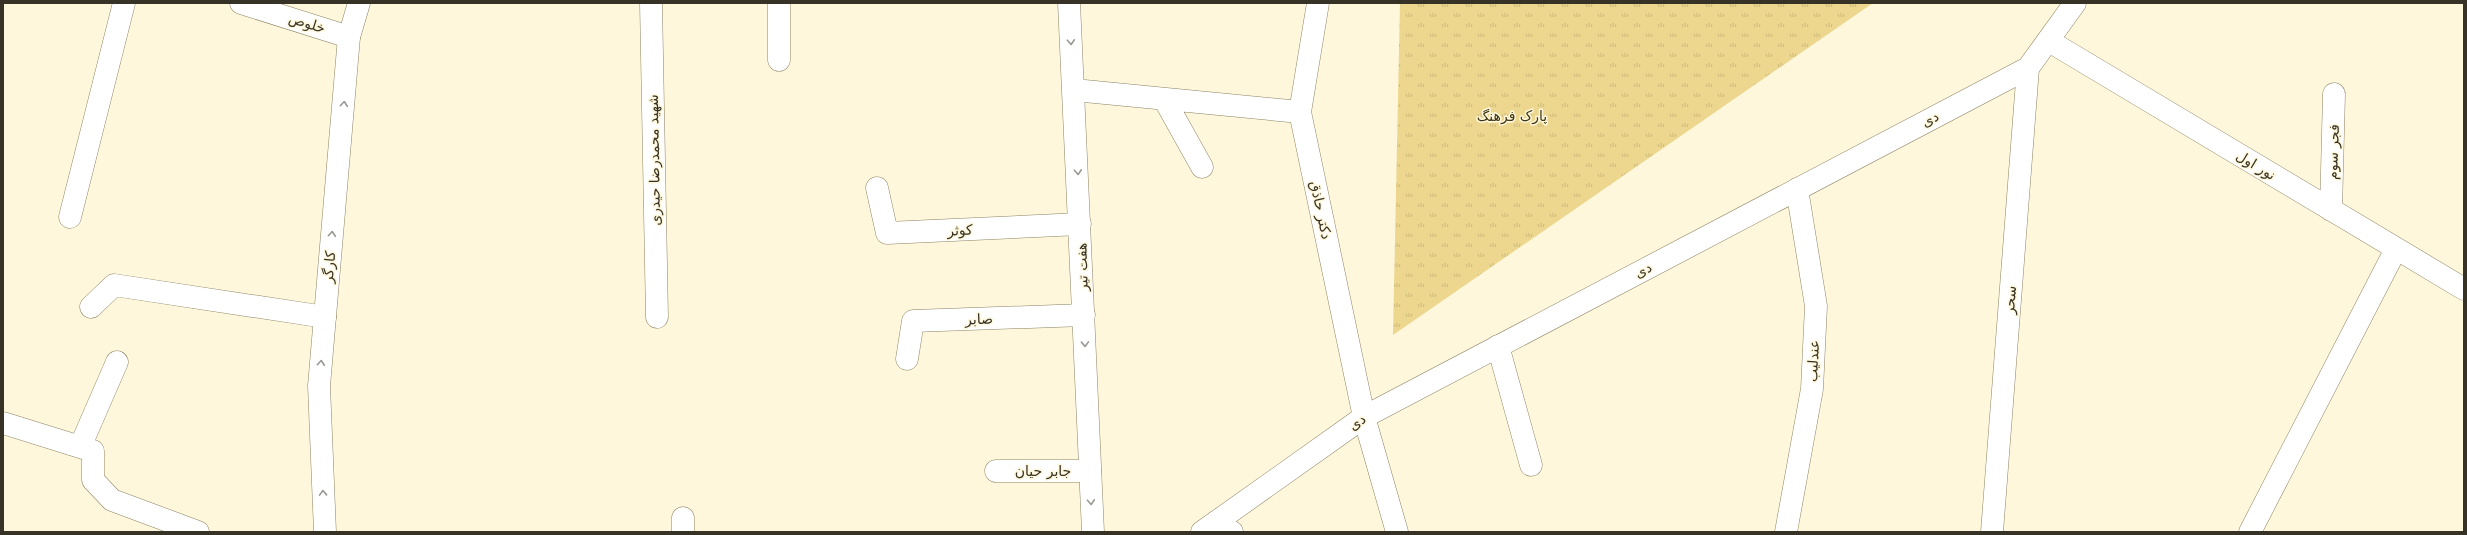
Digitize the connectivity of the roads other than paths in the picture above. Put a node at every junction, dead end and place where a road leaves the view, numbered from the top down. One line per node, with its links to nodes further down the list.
1 (124, 3): 21 (street)
2 (241, 3): 9 (street, خلوص)
3 (359, 3): 9 (street, کارگر)
4 (651, 3): 28 (street, شهید محمدرضا حیدری)
5 (779, 3): 11 (street)
6 (1069, 3): 13 (street, هفت تیر, one-way to 13)
7 (1318, 3): 16 (street, دکتر حاذق)
8 (2075, 3): 10 (street, دی)
9 (350, 37): 27 (street, کارگر, one-way to 9)
10 (2049, 41): 12 (street, دی); 20 (street, نور اول)
11 (779, 60)
12 (2028, 68): 19 (street, دی); 44 (street, سحر)
13 (1074, 90): 15 (street); 22 (street, هفت تیر, one-way to 22)
14 (2334, 94): 20 (street, فجر سوم)
15 (1164, 99): 16 (street); 17 (street)
16 (1300, 112): 32 (street, دکتر حاذق)
17 (1202, 167)
18 (877, 188): 22 (street, کوثر)
19 (1797, 189): 29 (street, دی); 43 (street, عندلیب)
20 (2331, 210): 23 (street, نور اول)
21 (70, 217)
22 (1080, 224): 26 (street, هفت تیر)
23 (2396, 249): 24 (street, نور اول); 45 (street)
24 (2464, 289)
25 (91, 307): 27 (street)
26 (1084, 315): 30 (street, صابر); 37 (street, هفت تیر, one-way to 37)
27 (325, 316): 40 (street, کارگر, one-way to 27)
28 (657, 317)
29 (1498, 346): 32 (street, دی); 35 (street)
30 (907, 359)
31 (117, 362): 34 (street)
32 (1364, 416): 38 (street, دی); 42 (street, دکتر حاذق)
33 (3, 423): 34 (street)
34 (80, 447): 39 (street)
35 (1531, 465)
36 (996, 471): 37 (street, جابر حیان)
37 (1090, 471): 41 (street, هفت تیر, one-way to 41)
38 (1217, 529)
39 (198, 532)
40 (324, 532)
41 (1093, 532)
42 (1397, 532)
43 (1786, 532)
44 (1992, 532)
45 (2250, 532)

